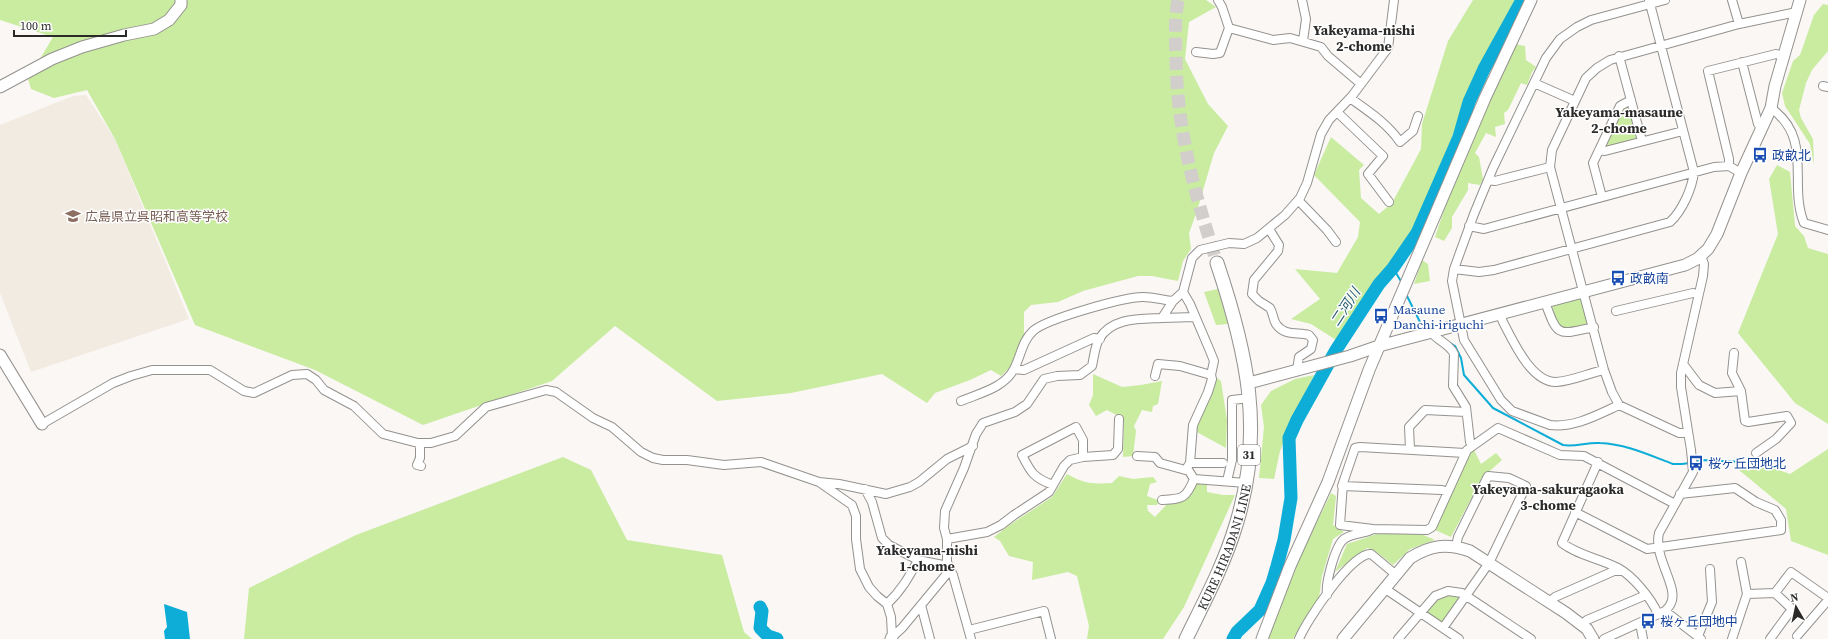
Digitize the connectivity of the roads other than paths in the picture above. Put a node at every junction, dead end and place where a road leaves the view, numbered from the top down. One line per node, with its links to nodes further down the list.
1 (181, 0): 21 (street)
2 (1218, 0): 12 (street)
3 (1302, 0): 13 (street)
4 (1394, 0): 20 (street)
5 (1531, 0): 62 (street)
6 (1665, 0): 9 (street)
7 (1732, 0): 11 (street)
8 (1800, 0): 10 (street)
9 (1649, 2): 14 (street); 19 (street)
10 (1797, 12): 11 (street); 17 (street)
11 (1739, 24): 14 (street)
12 (1229, 28): 13 (street); 15 (street)
13 (1303, 41): 20 (street)
14 (1660, 46): 16 (street); 29 (street)
15 (1196, 52)
16 (1620, 56): 23 (street); 24 (street)
17 (1784, 56): 18 (street); 25 (street)
18 (1742, 62): 28 (street); 32 (street)
19 (1534, 83): 24 (street); 36 (street)
20 (1361, 84): 22 (street)
21 (0, 87)
22 (1350, 98): 26 (street); 27 (street)
23 (1631, 100): 30 (street); 31 (street)
24 (1575, 101): 33 (street)
25 (1771, 108): 35 (street); 43 (street)
26 (1337, 112): 38 (street); 39 (street)
27 (1418, 116)
28 (1758, 124)
29 (1683, 132): 30 (street); 34 (street)
30 (1642, 142): 31 (street)
31 (1599, 150): 37 (street)
32 (1729, 166): 34 (street); 35 (street)
33 (1550, 167): 36 (street); 40 (street)
34 (1694, 172): 37 (street); 45 (street)
35 (1741, 173): 46 (street)
36 (1490, 180): 41 (street)
37 (1602, 197): 40 (street)
38 (1298, 200): 42 (street); 44 (street)
39 (1388, 202)
40 (1562, 208): 41 (street); 45 (street)
41 (1469, 226): 48 (street)
42 (1269, 229): 49 (street); 67 (street)
43 (1828, 230)
44 (1336, 242)
45 (1573, 249): 48 (street); 50 (street)
46 (1701, 256): 50 (street); 65 (street)
47 (1217, 263): 71 (main road, KURE HIRADANI LINE / 31)
48 (1454, 269): 58 (street)
49 (1183, 292): 52 (street); 56 (street)
50 (1585, 292): 53 (street); 59 (street)
51 (1693, 293): 54 (street)
52 (1173, 301): 57 (street); 66 (street)
53 (1545, 302): 55 (street); 59 (street)
54 (1616, 311)
55 (1500, 314): 58 (street); 68 (street)
56 (1195, 317): 57 (street); 69 (street)
57 (1162, 318): 61 (street)
58 (1460, 325): 60 (street); 75 (street)
59 (1594, 327): 68 (street)
60 (1429, 333): 62 (street); 76 (street)
61 (1100, 339): 66 (street); 81 (street)
62 (1379, 346): 67 (street); 138 (street)
63 (1734, 353): 72 (street)
64 (0, 355): 78 (street)
65 (1683, 364): 72 (street); 79 (street)
66 (1014, 369): 74 (street)
67 (1297, 370): 71 (street)
68 (1604, 370): 75 (street)
69 (1211, 375): 70 (street); 91 (street)
70 (1155, 376)
71 (1249, 383): 73 (main road, KURE HIRADANI LINE / 31)
72 (1741, 390): 85 (street)
73 (1250, 398): 93 (street); 95 (main road, KURE HIRADANI LINE / 31)
74 (961, 401)
75 (1619, 405): 79 (street)
76 (1466, 412): 82 (street); 83 (street)
77 (1119, 419): 87 (street)
78 (42, 424): 80 (street)
79 (1688, 433): 100 (street)
80 (420, 443): 90 (street); 94 (street)
81 (973, 446): 98 (street); 105 (street)
82 (1472, 446): 84 (street); 88 (street)
83 (1410, 449): 84 (street); 97 (street)
84 (1465, 453): 99 (street)
85 (1756, 453)
86 (1137, 456): 91 (street)
87 (1083, 457): 96 (street); 96 (street)
88 (1598, 462): 102 (street); 103 (street)
89 (1223, 463): 91 (street)
90 (421, 466)
91 (1188, 467): 92 (street)
92 (1194, 479): 93 (street); 101 (street)
93 (1227, 481): 95 (street)
94 (819, 482): 98 (street); 122 (street)
95 (1246, 483): 137 (main road, KURE HIRADANI LINE / 31)
96 (1053, 485): 105 (street)
97 (1342, 486): 99 (street); 104 (street)
98 (865, 489): 108 (street)
99 (1448, 492): 104 (street)
100 (1680, 494): 102 (street); 107 (street)
101 (1162, 500)
102 (1675, 504): 107 (street)
103 (1575, 512): 107 (street); 113 (street)
104 (1373, 529): 119 (street)
105 (947, 539): 111 (street)
106 (1456, 546): 110 (street); 110 (street); 114 (street)
107 (1658, 549): 126 (street)
108 (918, 560): 111 (street); 122 (street)
109 (1740, 562): 118 (street)
110 (1489, 563): 120 (street); 121 (street)
111 (949, 568): 124 (street); 130 (street)
112 (1710, 569): 133 (street)
113 (1621, 571): 117 (street); 121 (street)
114 (1395, 574): 115 (street); 119 (street)
115 (1384, 588): 125 (street); 140 (street)
116 (1775, 592): 118 (street); 123 (street); 148 (street)
117 (1646, 594): 126 (street); 128 (street)
118 (1747, 594): 147 (street)
119 (1327, 595): 139 (street)
120 (1466, 596): 125 (street); 129 (street); 143 (street)
121 (1549, 602): 128 (street)
122 (887, 604): 132 (street)
123 (1827, 604): 131 (street)
124 (920, 606): 132 (street); 134 (street)
125 (1419, 612): 129 (street); 141 (street)
126 (1661, 612): 127 (street); 133 (street)
127 (1640, 623): 145 (street); 146 (street)
128 (1581, 625): 144 (street)
129 (1444, 628): 142 (street)
130 (969, 630): 135 (street); 136 (street)
131 (1797, 636)
132 (891, 638)
133 (1700, 638)
134 (930, 639)
135 (971, 639)
136 (1051, 639)
137 (1186, 639)
138 (1262, 639)
139 (1299, 639)
140 (1343, 639)
141 (1398, 639)
142 (1459, 639)
143 (1531, 639)
144 (1593, 639)
145 (1604, 639)
146 (1643, 639)
147 (1732, 639)
148 (1770, 639)

